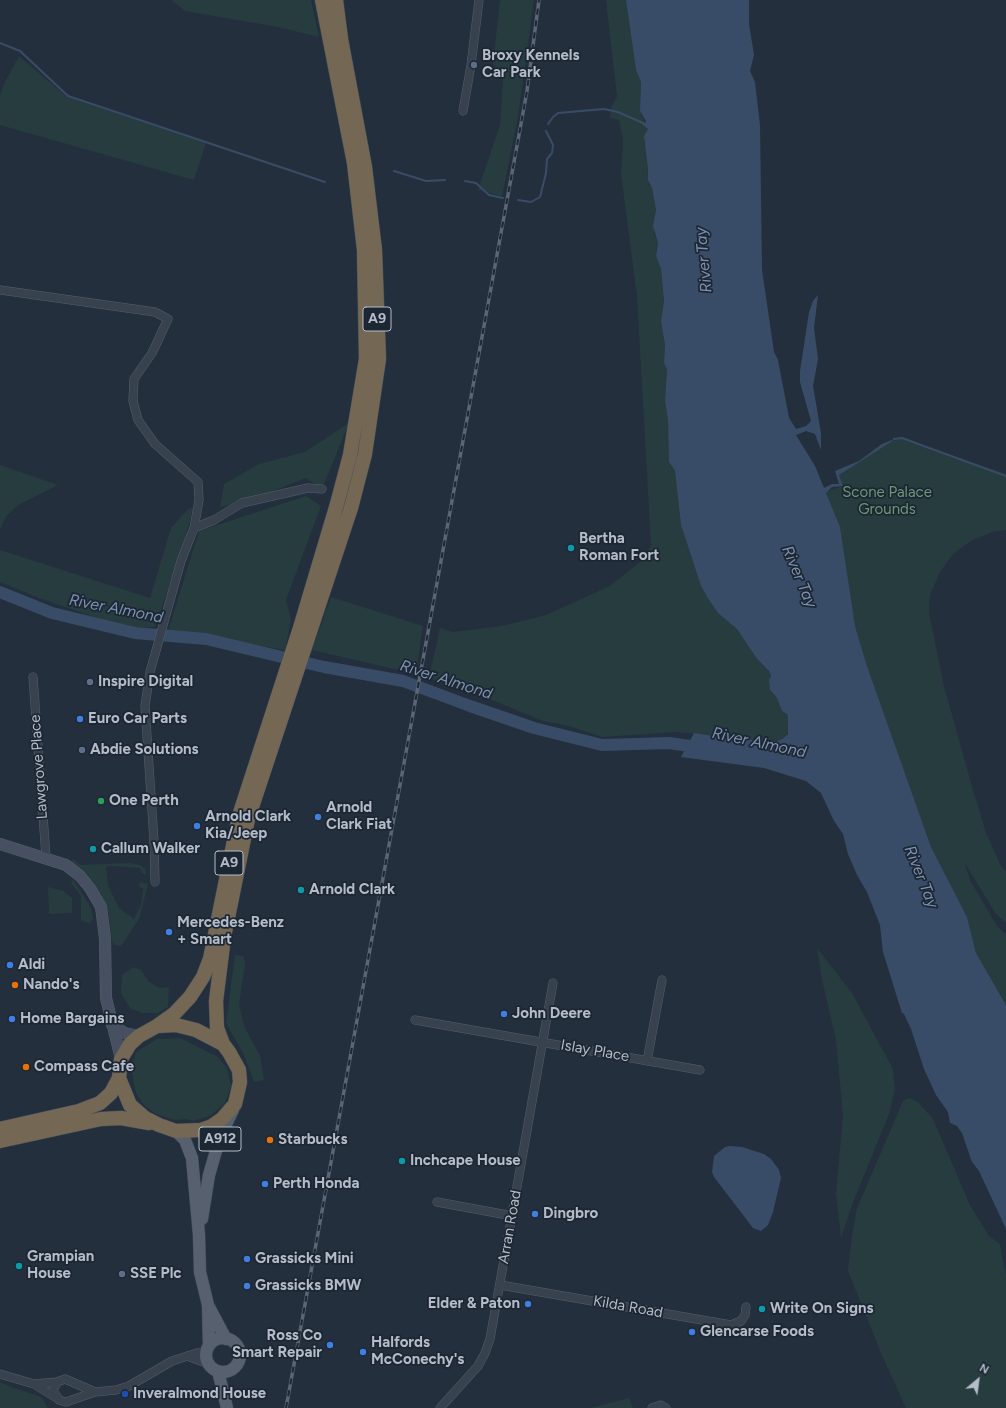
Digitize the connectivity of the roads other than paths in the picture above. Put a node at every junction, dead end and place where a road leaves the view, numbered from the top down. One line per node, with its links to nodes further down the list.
1 (322, 0): 8 (highway, A9)
2 (336, 0): 8 (highway, A9)
3 (479, 0): 4 (street)
4 (463, 111)
5 (0, 290): 7 (street)
6 (322, 489): 7 (street)
7 (194, 528): 13 (street)
8 (305, 629): 10 (highway, A9)
9 (33, 677): 12 (street, Lawgrove Place)
10 (285, 687): 18 (highway, A9); 21 (highway, A9)
11 (0, 844): 12 (street)
12 (46, 858): 17 (street)
13 (155, 882)
14 (662, 980): 23 (street, Islay Place)
15 (553, 983): 20 (street, Arran Road)
16 (415, 1020): 20 (street, Islay Place)
17 (112, 1025): 19 (street); 22 (street)
18 (157, 1026): 19 (highway); 21 (highway)
19 (140, 1036): 22 (highway)
20 (542, 1042): 23 (street, Islay Place); 32 (street, Arran Road)
21 (223, 1044): 26 (highway)
22 (122, 1059): 25 (highway)
23 (647, 1061): 24 (street, Islay Place)
24 (700, 1070)
25 (119, 1078): 27 (highway); 28 (highway)
26 (235, 1104): 29 (highway); 33 (main road, A912)
27 (159, 1125): 29 (highway); 30 (highway)
28 (0, 1129)
29 (176, 1130): 33 (main road, A912)
30 (0, 1141)
31 (437, 1202): 32 (street)
32 (513, 1216): 34 (street, Arran Road)
33 (199, 1235): 35 (main road, A912)
34 (500, 1285): 36 (street, Kilda Road); 48 (street, Arran Road)
35 (208, 1305): 37 (main road, A912); 38 (main road, A912)
36 (746, 1307)
37 (226, 1339): 38 (main road); 39 (main road, A912)
38 (211, 1358): 39 (main road); 44 (street); 47 (main road, A912)
39 (234, 1368): 47 (main road, A912)
40 (0, 1374): 43 (street)
41 (57, 1382): 42 (street); 43 (street); 45 (street)
42 (74, 1383): 44 (street); 46 (street)
43 (34, 1384): 45 (street)
44 (95, 1392): 46 (street)
45 (56, 1398): 46 (street)
46 (73, 1399)
47 (227, 1406)
48 (440, 1408)
49 (652, 1408): 50 (street)
50 (666, 1408)

